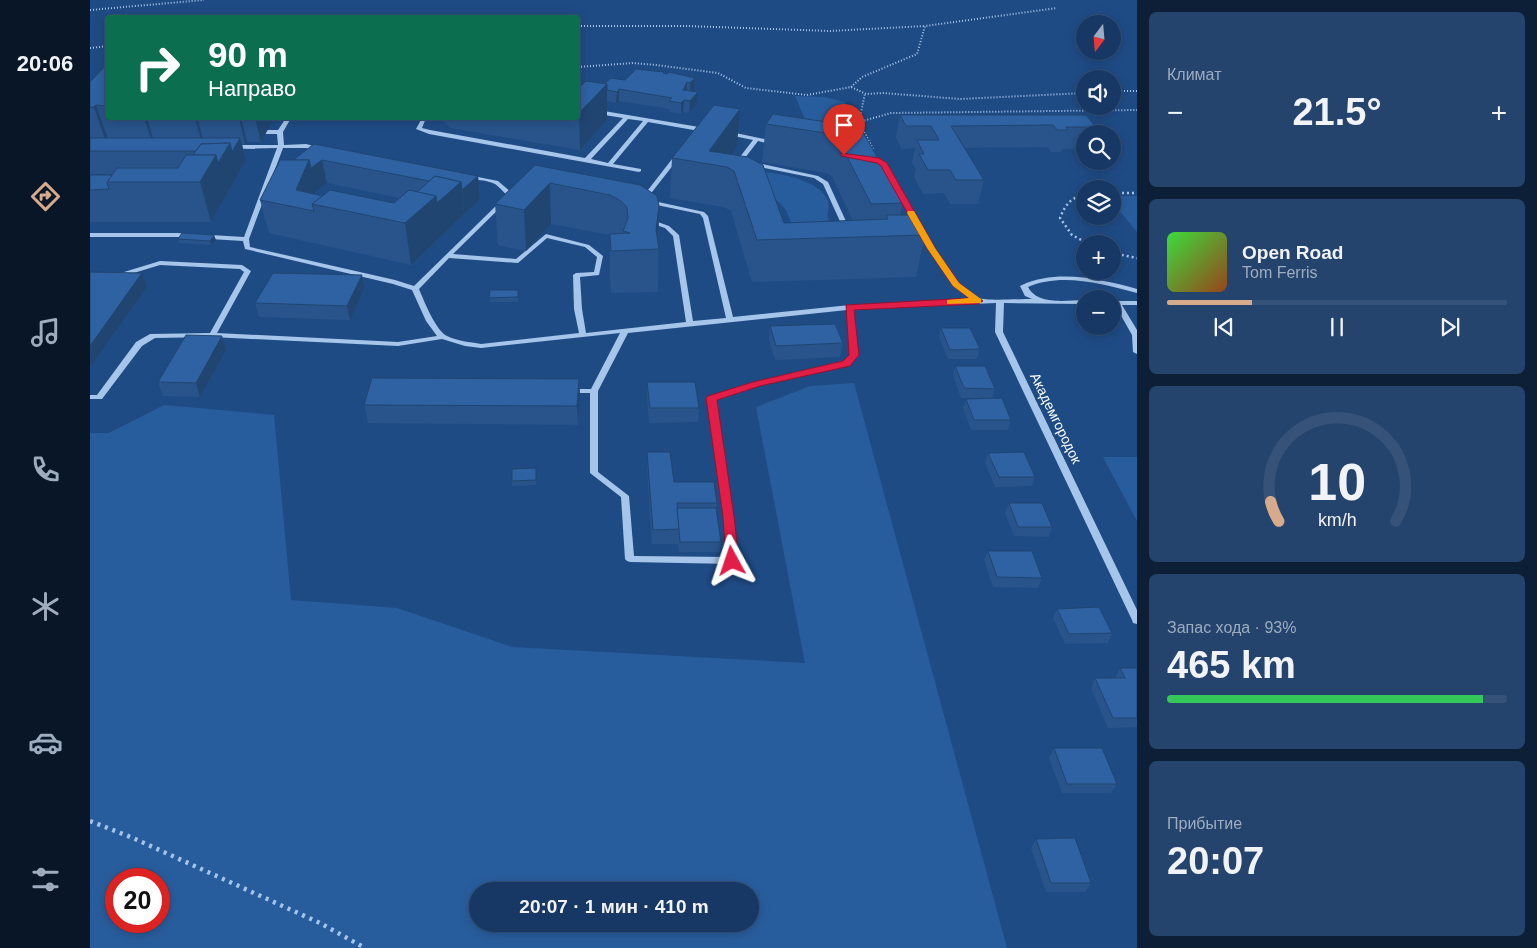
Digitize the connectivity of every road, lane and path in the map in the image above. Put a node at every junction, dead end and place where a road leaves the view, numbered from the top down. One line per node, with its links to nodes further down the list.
1 (204, 0): 3 (path)
2 (1058, 8): 5 (path)
3 (90, 10)
4 (580, 26): 5 (path)
5 (925, 26): 9 (path)
6 (105, 46): 7 (path)
7 (90, 48)
8 (580, 67): 9 (path)
9 (851, 87): 13 (path)
10 (1121, 91): 11 (path)
11 (1137, 91)
12 (1076, 93): 13 (path)
13 (866, 94): 20 (path)
14 (1137, 110): 20 (path)
15 (580, 112): 16 (street)
16 (627, 117): 19 (street); 34 (street)
17 (287, 120): 24 (street)
18 (423, 120): 34 (lane)
19 (647, 120): 21 (street); 37 (lane)
20 (859, 122): 36 (path)
21 (700, 129): 22 (street); 26 (street)
22 (708, 130)
23 (266, 132): 24 (street)
24 (280, 132): 29 (street)
25 (718, 135): 27 (street)
26 (694, 137)
27 (756, 140): 28 (street); 35 (street)
28 (785, 145)
29 (281, 146): 30 (lane); 31 (street); 50 (street)
30 (224, 147)
31 (325, 150)
32 (681, 152): 67 (street)
33 (860, 158): 36 (street)
34 (586, 161): 37 (lane)
35 (739, 161): 38 (street); 47 (street)
36 (879, 161): 52 (street)
37 (609, 165): 39 (lane)
38 (734, 169)
39 (639, 170)
40 (458, 175): 43 (street)
41 (1121, 193): 42 (path)
42 (1137, 193)
43 (510, 195): 44 (street); 54 (street)
44 (524, 195)
45 (1076, 196): 49 (path)
46 (643, 220): 68 (street)
47 (849, 234)
48 (90, 236): 50 (street)
49 (1076, 237)
50 (246, 239): 57 (street)
51 (923, 248): 52 (street)
52 (931, 248): 59 (street)
53 (1121, 255): 55 (path)
54 (447, 256): 57 (street); 70 (street)
55 (1137, 258)
56 (107, 274): 71 (street)
57 (415, 289): 72 (street)
58 (1137, 291): 61 (street)
59 (978, 301): 60 (street); 65 (street)
60 (1000, 301): 61 (street); 77 (street, Академгородок)
61 (1041, 302): 62 (street)
62 (1076, 302)
63 (1121, 303): 64 (street)
64 (1137, 303)
65 (850, 307): 67 (street); 75 (street)
66 (1121, 312): 73 (street)
67 (730, 319): 68 (street)
68 (690, 323): 69 (street)
69 (626, 330): 70 (street); 75 (street)
70 (582, 334): 72 (street)
71 (212, 335): 72 (lane); 76 (lane)
72 (442, 337)
73 (1137, 352)
74 (557, 391): 75 (street)
75 (594, 391)
76 (90, 397)
77 (1137, 620)
78 (90, 821): 79 (path)
79 (365, 948)

